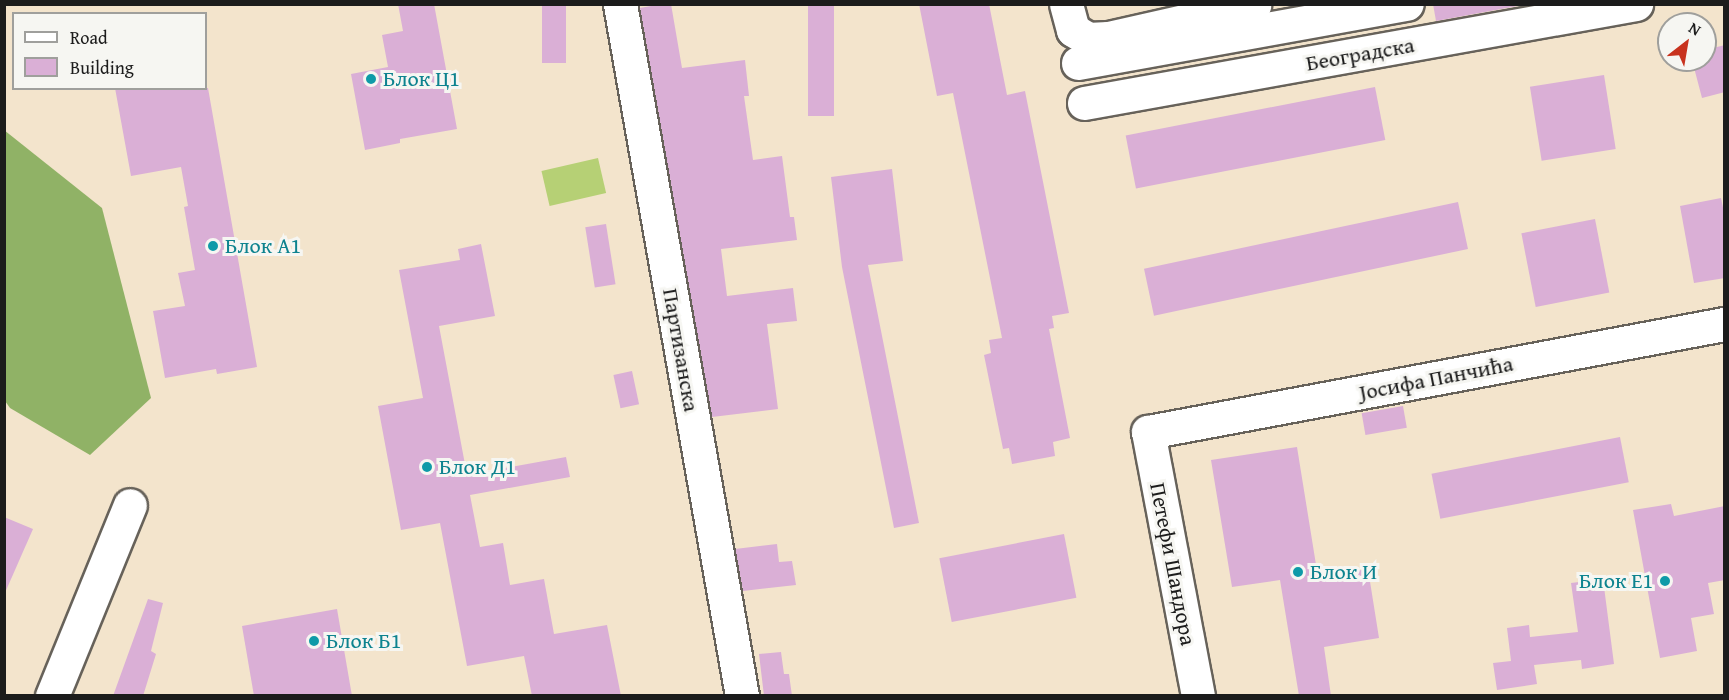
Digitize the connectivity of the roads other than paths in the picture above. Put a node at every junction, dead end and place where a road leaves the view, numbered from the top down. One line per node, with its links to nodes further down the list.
1 (620, 4): 12 (street, Партизанска)
2 (1066, 4): 5 (street)
3 (1407, 4): 6 (street, Београдска)
4 (1636, 4): 7 (street, Београдска)
5 (1254, 5)
6 (1078, 63)
7 (1084, 103)
8 (1725, 324): 9 (street, Јосифа Панчића)
9 (1148, 432): 13 (street, Петефи Шандора)
10 (130, 505): 11 (street)
11 (52, 696)
12 (742, 696)
13 (1198, 696)

